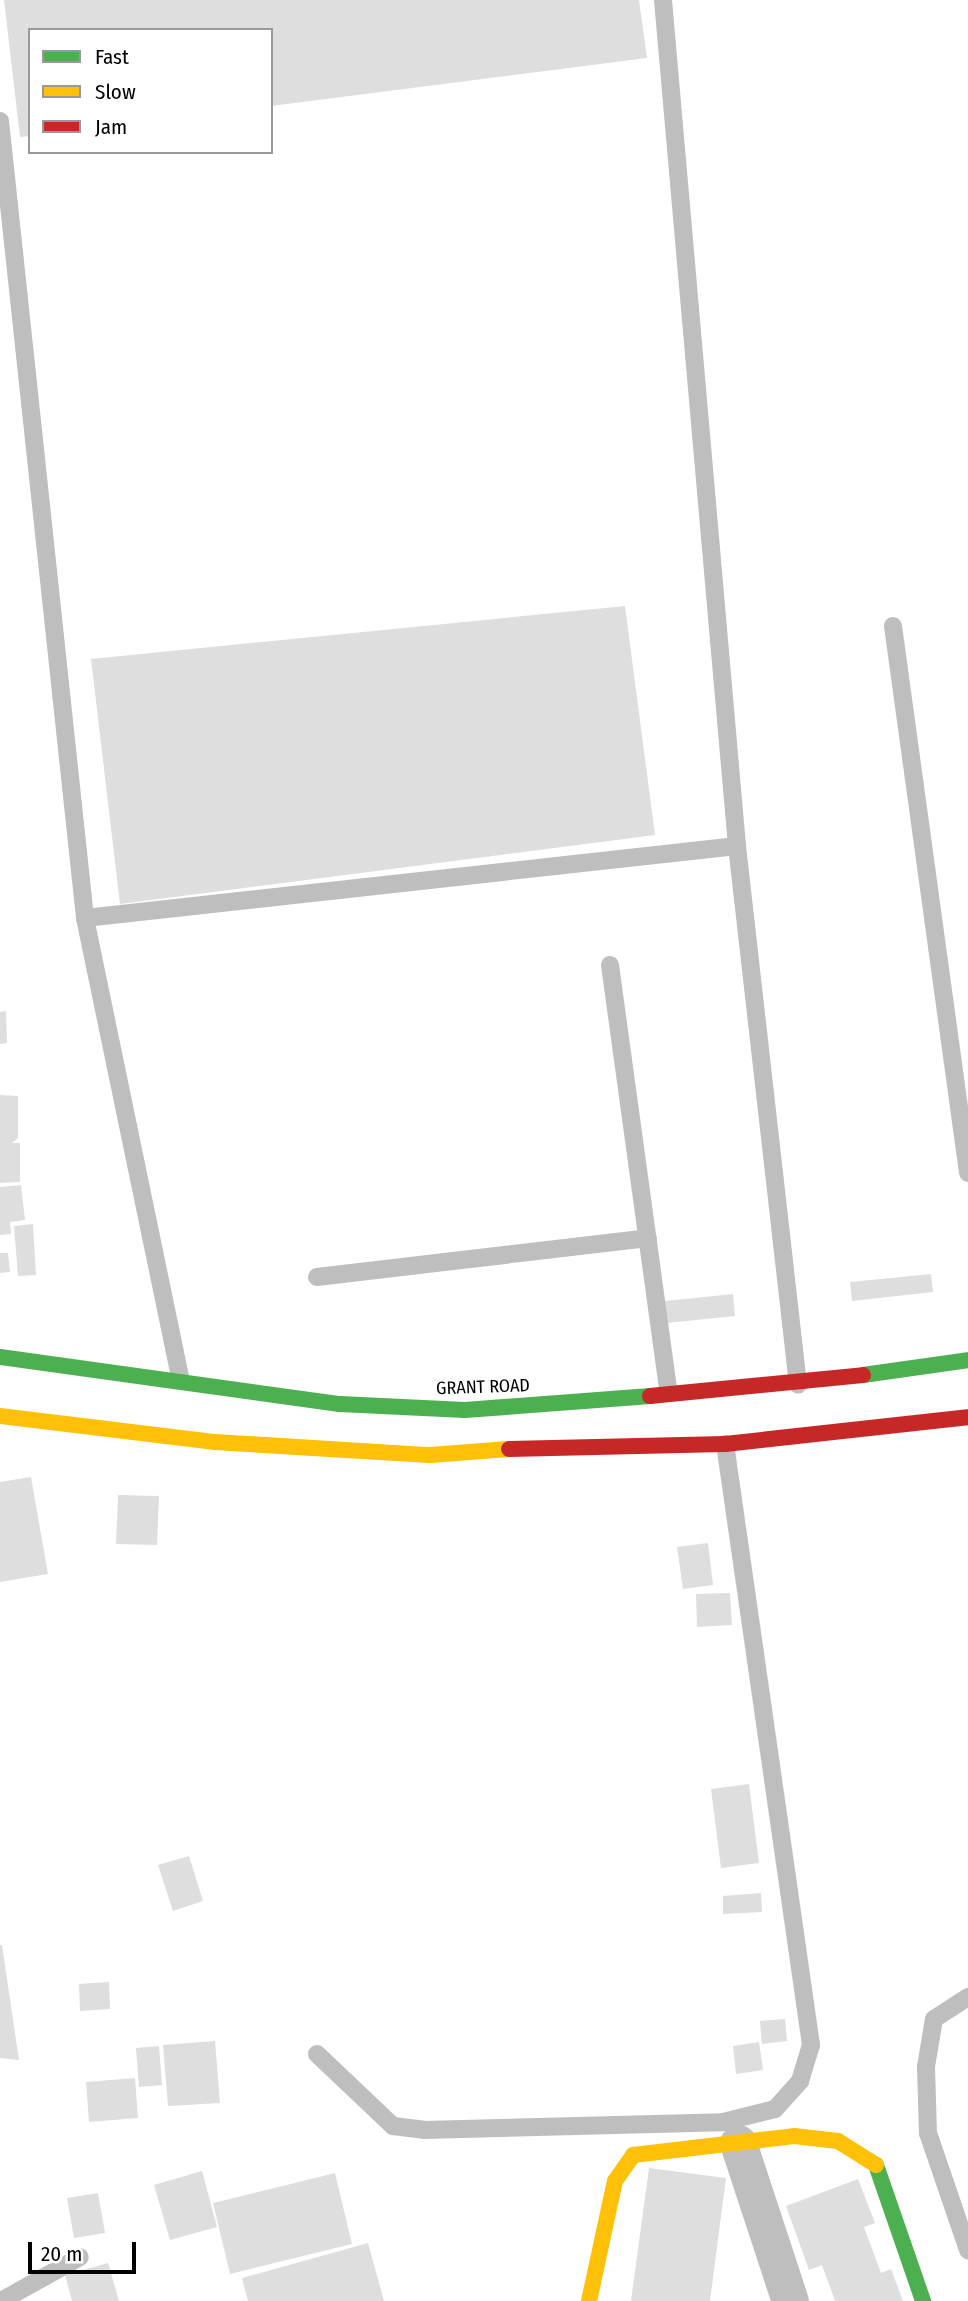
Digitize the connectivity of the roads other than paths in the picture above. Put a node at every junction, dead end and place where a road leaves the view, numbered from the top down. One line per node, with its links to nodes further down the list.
1 (663, 0): 4 (lane)
2 (0, 121): 5 (lane)
3 (893, 625): 7 (lane)
4 (737, 846): 5 (lane); 13 (lane)
5 (85, 918): 12 (lane)
6 (610, 965): 8 (lane)
7 (968, 1172)
8 (648, 1238): 9 (lane); 14 (lane)
9 (317, 1277)
10 (0, 1357): 12 (main road, GRANT ROAD)
11 (968, 1360): 13 (main road, GRANT ROAD)
12 (181, 1380): 14 (main road, GRANT ROAD)
13 (797, 1385): 14 (main road, GRANT ROAD)
14 (669, 1393)
15 (0, 1416): 17 (main road)
16 (968, 1417): 17 (main road)
17 (725, 1444): 19 (lane)
18 (968, 1997): 21 (lane)
19 (317, 2054)
20 (738, 2143): 24 (main road); 25 (street); 26 (main road)
21 (968, 2250)
22 (80, 2258): 23 (lane)
23 (1, 2301)
24 (589, 2301)
25 (790, 2301)
26 (923, 2301)

